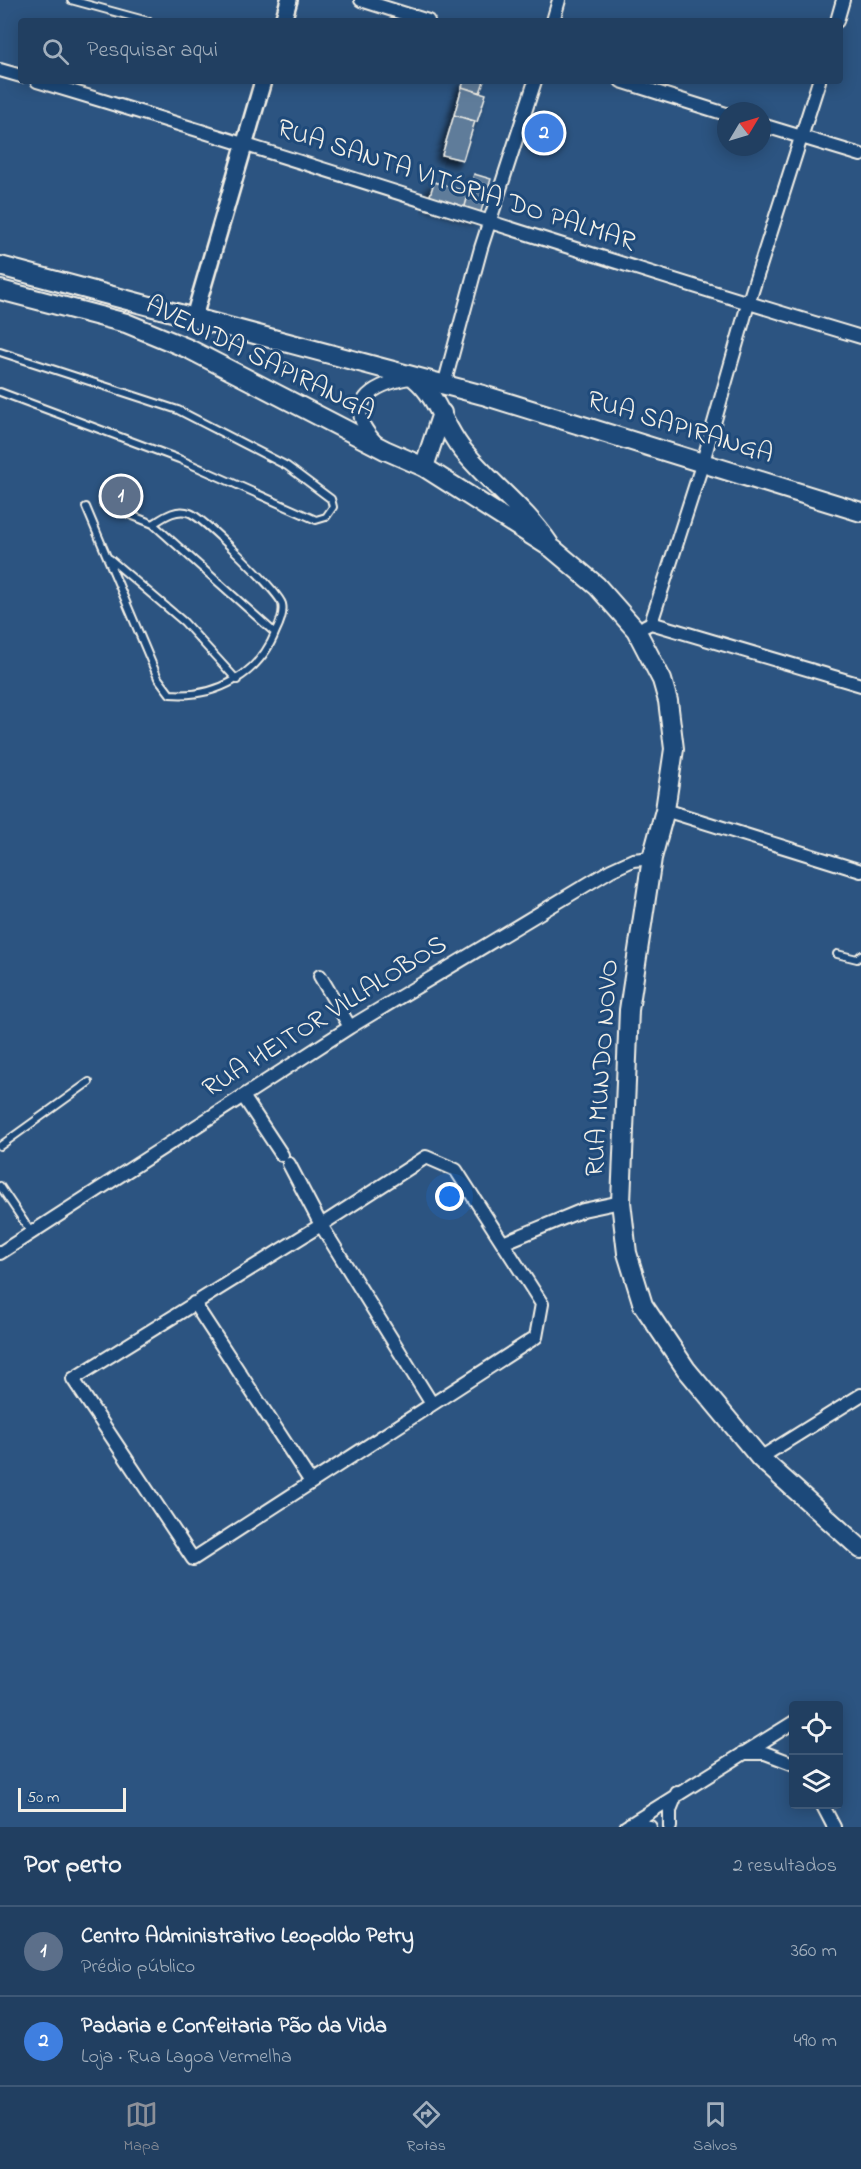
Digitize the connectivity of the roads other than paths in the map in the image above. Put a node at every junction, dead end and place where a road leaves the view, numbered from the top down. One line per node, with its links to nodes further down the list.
1 (70, 0): 6 (lane)
2 (289, 0): 7 (street)
3 (362, 0): 8 (street)
4 (559, 0): 9 (street)
5 (843, 0): 10 (street)
6 (137, 18)
7 (283, 18)
8 (419, 18)
9 (554, 18)
10 (838, 18)
11 (0, 70): 12 (street)
12 (18, 75)
13 (47, 84): 21 (street, RUA SANTA VITÓRIA DO PALMAR)
14 (262, 84): 21 (street)
15 (533, 84): 23 (street)
16 (631, 84): 18 (street)
17 (818, 84): 20 (street)
18 (717, 111)
19 (771, 128): 20 (street)
20 (802, 138): 22 (street); 26 (street)
21 (244, 143): 23 (street, RUA SANTA VITÓRIA DO PALMAR); 27 (street)
22 (861, 155)
23 (489, 224): 26 (street, RUA SANTA VITÓRIA DO PALMAR); 31 (street)
24 (0, 266): 27 (main road, AVENIDA SAPIRANGA)
25 (0, 290): 35 (main road, AVENIDA SAPIRANGA)
26 (748, 304): 28 (street, RUA SANTA VITÓRIA DO PALMAR); 36 (street)
27 (194, 317): 30 (main road, AVENIDA SAPIRANGA)
28 (861, 337)
29 (0, 352): 32 (lane)
30 (413, 377): 31 (main road, RUA SAPIRANGA); 34 (main road); 35 (street)
31 (444, 385): 33 (main road, RUA SAPIRANGA)
32 (0, 393)
33 (483, 395): 34 (main road); 36 (main road, RUA SAPIRANGA)
34 (441, 413): 37 (main road); 42 (main road, RUA MUNDO NOVO)
35 (385, 450): 37 (main road, AVENIDA SAPIRANGA)
36 (702, 465): 40 (main road, RUA SAPIRANGA); 44 (street)
37 (424, 467): 42 (main road, RUA MUNDO NOVO)
38 (104, 504): 41 (lane)
39 (86, 507): 43 (lane)
40 (861, 512)
41 (153, 524): 45 (lane); 45 (lane)
42 (553, 549): 44 (main road, RUA MUNDO NOVO)
43 (107, 556): 46 (lane); 46 (lane)
44 (643, 626): 47 (street); 48 (main road, RUA MUNDO NOVO)
45 (276, 633): 46 (lane)
46 (237, 680)
47 (861, 685)
48 (664, 810): 49 (main road, RUA MUNDO NOVO); 50 (street)
49 (652, 858): 54 (street, RUA HEITOR VILLALOBOS); 59 (main road, RUA MUNDO NOVO)
50 (861, 872)
51 (837, 954): 52 (lane)
52 (861, 955)
53 (320, 976): 54 (street)
54 (350, 1026): 56 (street, RUA HEITOR VILLALOBOS)
55 (89, 1082): 57 (lane)
56 (243, 1096): 60 (street); 61 (street, RUA HEITOR VILLALOBOS)
57 (0, 1146)
58 (0, 1186): 61 (lane)
59 (621, 1202): 62 (street); 67 (main road, RUA MUNDO NOVO)
60 (321, 1226): 62 (street); 64 (street); 66 (street)
61 (31, 1232): 63 (street, RUA HEITOR VILLALOBOS)
62 (503, 1244): 66 (street)
63 (0, 1253)
64 (194, 1303): 68 (street); 68 (street)
65 (861, 1395): 67 (street)
66 (432, 1404): 68 (street)
67 (760, 1458): 69 (main road, RUA MUNDO NOVO)
68 (311, 1482)
69 (861, 1549)
70 (789, 1725): 71 (street)
71 (743, 1753): 72 (street); 73 (street)
72 (789, 1762)
73 (677, 1793): 75 (street); 77 (street)
74 (825, 1809): 78 (street)
75 (628, 1826): 76 (street)
76 (650, 1827)
77 (670, 1827)
78 (834, 1827)

